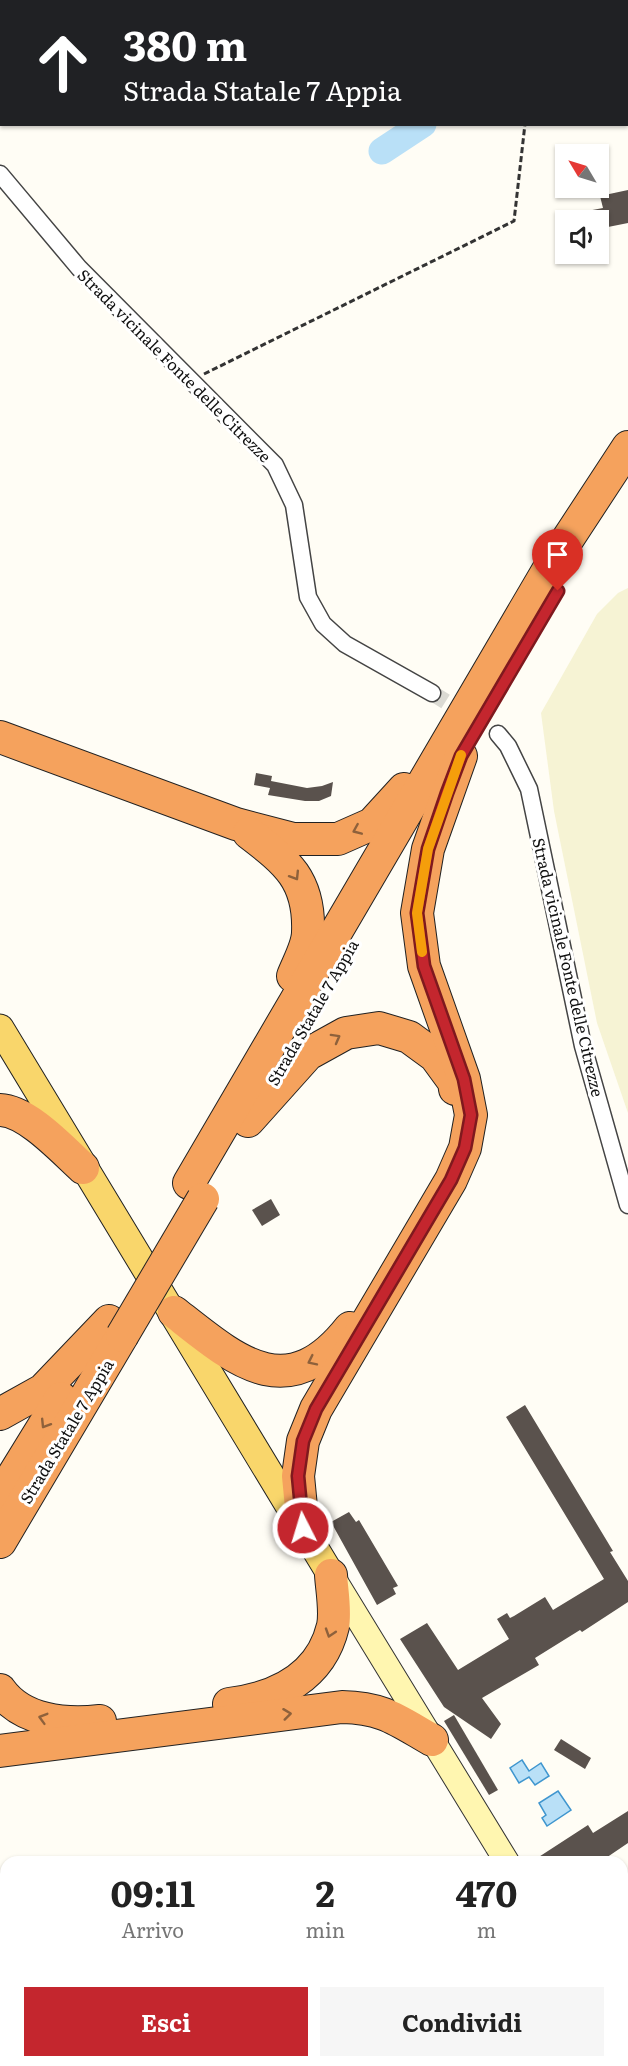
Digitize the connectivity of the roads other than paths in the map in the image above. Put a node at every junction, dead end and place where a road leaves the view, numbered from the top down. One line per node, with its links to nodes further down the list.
1 (0, 174): 4 (street, Strada vicinale Fonte delle Citrezze)
2 (628, 447): 9 (highway, Strada Statale 7 Appia)
3 (628, 484): 9 (highway, Strada Statale 7 Appia)
4 (432, 693)
5 (498, 734): 17 (street, Strada vicinale Fonte delle Citrezze)
6 (0, 737): 8 (highway)
7 (0, 746): 8 (highway)
8 (32, 748): 10 (highway)
9 (452, 752): 10 (highway, one-way to 10); 12 (highway, Strada Statale 7 Appia); 14 (highway, Strada Statale 7 Appia); 22 (highway)
10 (236, 824): 12 (highway, one-way to 12)
11 (0, 1028): 15 (main road)
12 (267, 1050): 16 (highway, Strada Statale 7 Appia)
13 (0, 1110): 15 (highway)
14 (248, 1121): 16 (highway, Strada Statale 7 Appia); 18 (highway, one-way to 18)
15 (83, 1168): 18 (main road)
16 (196, 1191): 19 (highway, Strada Statale 7 Appia, bridge)
17 (628, 1205)
18 (174, 1312): 22 (main road)
19 (116, 1329): 20 (highway); 21 (highway, Strada Statale 7 Appia, one-way to 21); 23 (highway, Strada Statale 7 Appia)
20 (0, 1414)
21 (0, 1497)
22 (303, 1528): 24 (main road)
23 (0, 1542)
24 (331, 1575): 25 (highway, one-way to 25); 26 (main road)
25 (0, 1690)
26 (432, 1740): 27 (highway, one-way to 26); 28 (main road)
27 (0, 1751)
28 (503, 1856)

